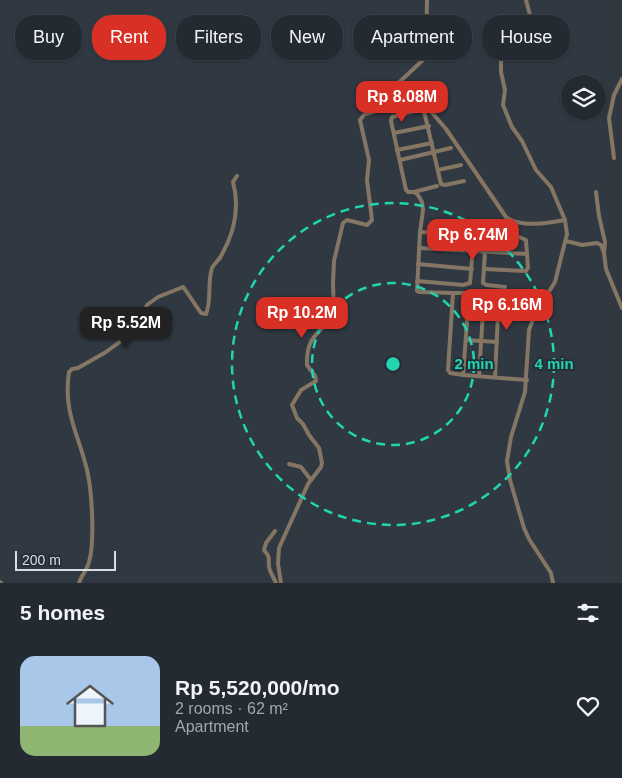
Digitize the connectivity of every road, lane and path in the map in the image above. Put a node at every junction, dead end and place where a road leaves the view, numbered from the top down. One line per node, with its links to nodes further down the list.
1 (427, 0): 4 (street)
2 (526, 0): 20 (street)
3 (622, 79): 11 (street)
4 (365, 114): 20 (street); 46 (street)
5 (429, 126): 6 (street); 6 (street); 7 (street)
6 (394, 133): 9 (street)
7 (432, 143): 9 (street); 10 (street)
8 (451, 148): 10 (street)
9 (398, 150): 12 (street)
10 (434, 152): 12 (street); 14 (street)
11 (614, 158)
12 (400, 160): 18 (street)
13 (461, 164): 14 (street)
14 (438, 170): 16 (street)
15 (237, 176): 48 (street)
16 (464, 180)
17 (437, 186): 18 (street)
18 (414, 192): 21 (street)
19 (596, 192): 27 (street)
20 (565, 220): 23 (street)
21 (420, 232): 22 (street); 24 (street)
22 (474, 235): 25 (street); 28 (street)
23 (566, 241): 27 (street); 44 (street)
24 (419, 248): 25 (street); 29 (street)
25 (473, 252): 26 (street); 31 (street)
26 (485, 252): 28 (street); 30 (street)
27 (604, 253): 35 (street)
28 (528, 254): 30 (street)
29 (418, 264): 31 (street); 32 (street)
30 (484, 268): 33 (street)
31 (472, 269): 32 (street)
32 (417, 281): 34 (street)
33 (505, 287)
34 (453, 293): 36 (street); 41 (street)
35 (622, 308)
36 (468, 310): 37 (street); 38 (street)
37 (483, 311): 39 (street); 40 (street)
38 (466, 340): 39 (street); 41 (street)
39 (482, 341): 40 (street); 42 (street)
40 (498, 342): 43 (street)
41 (463, 375): 42 (street)
42 (479, 376): 43 (street)
43 (496, 377): 44 (street)
44 (527, 380): 51 (street)
45 (289, 464): 46 (street)
46 (310, 480): 50 (street)
47 (275, 531): 49 (street)
48 (79, 583)
49 (276, 583)
50 (281, 583)
51 (553, 583)

